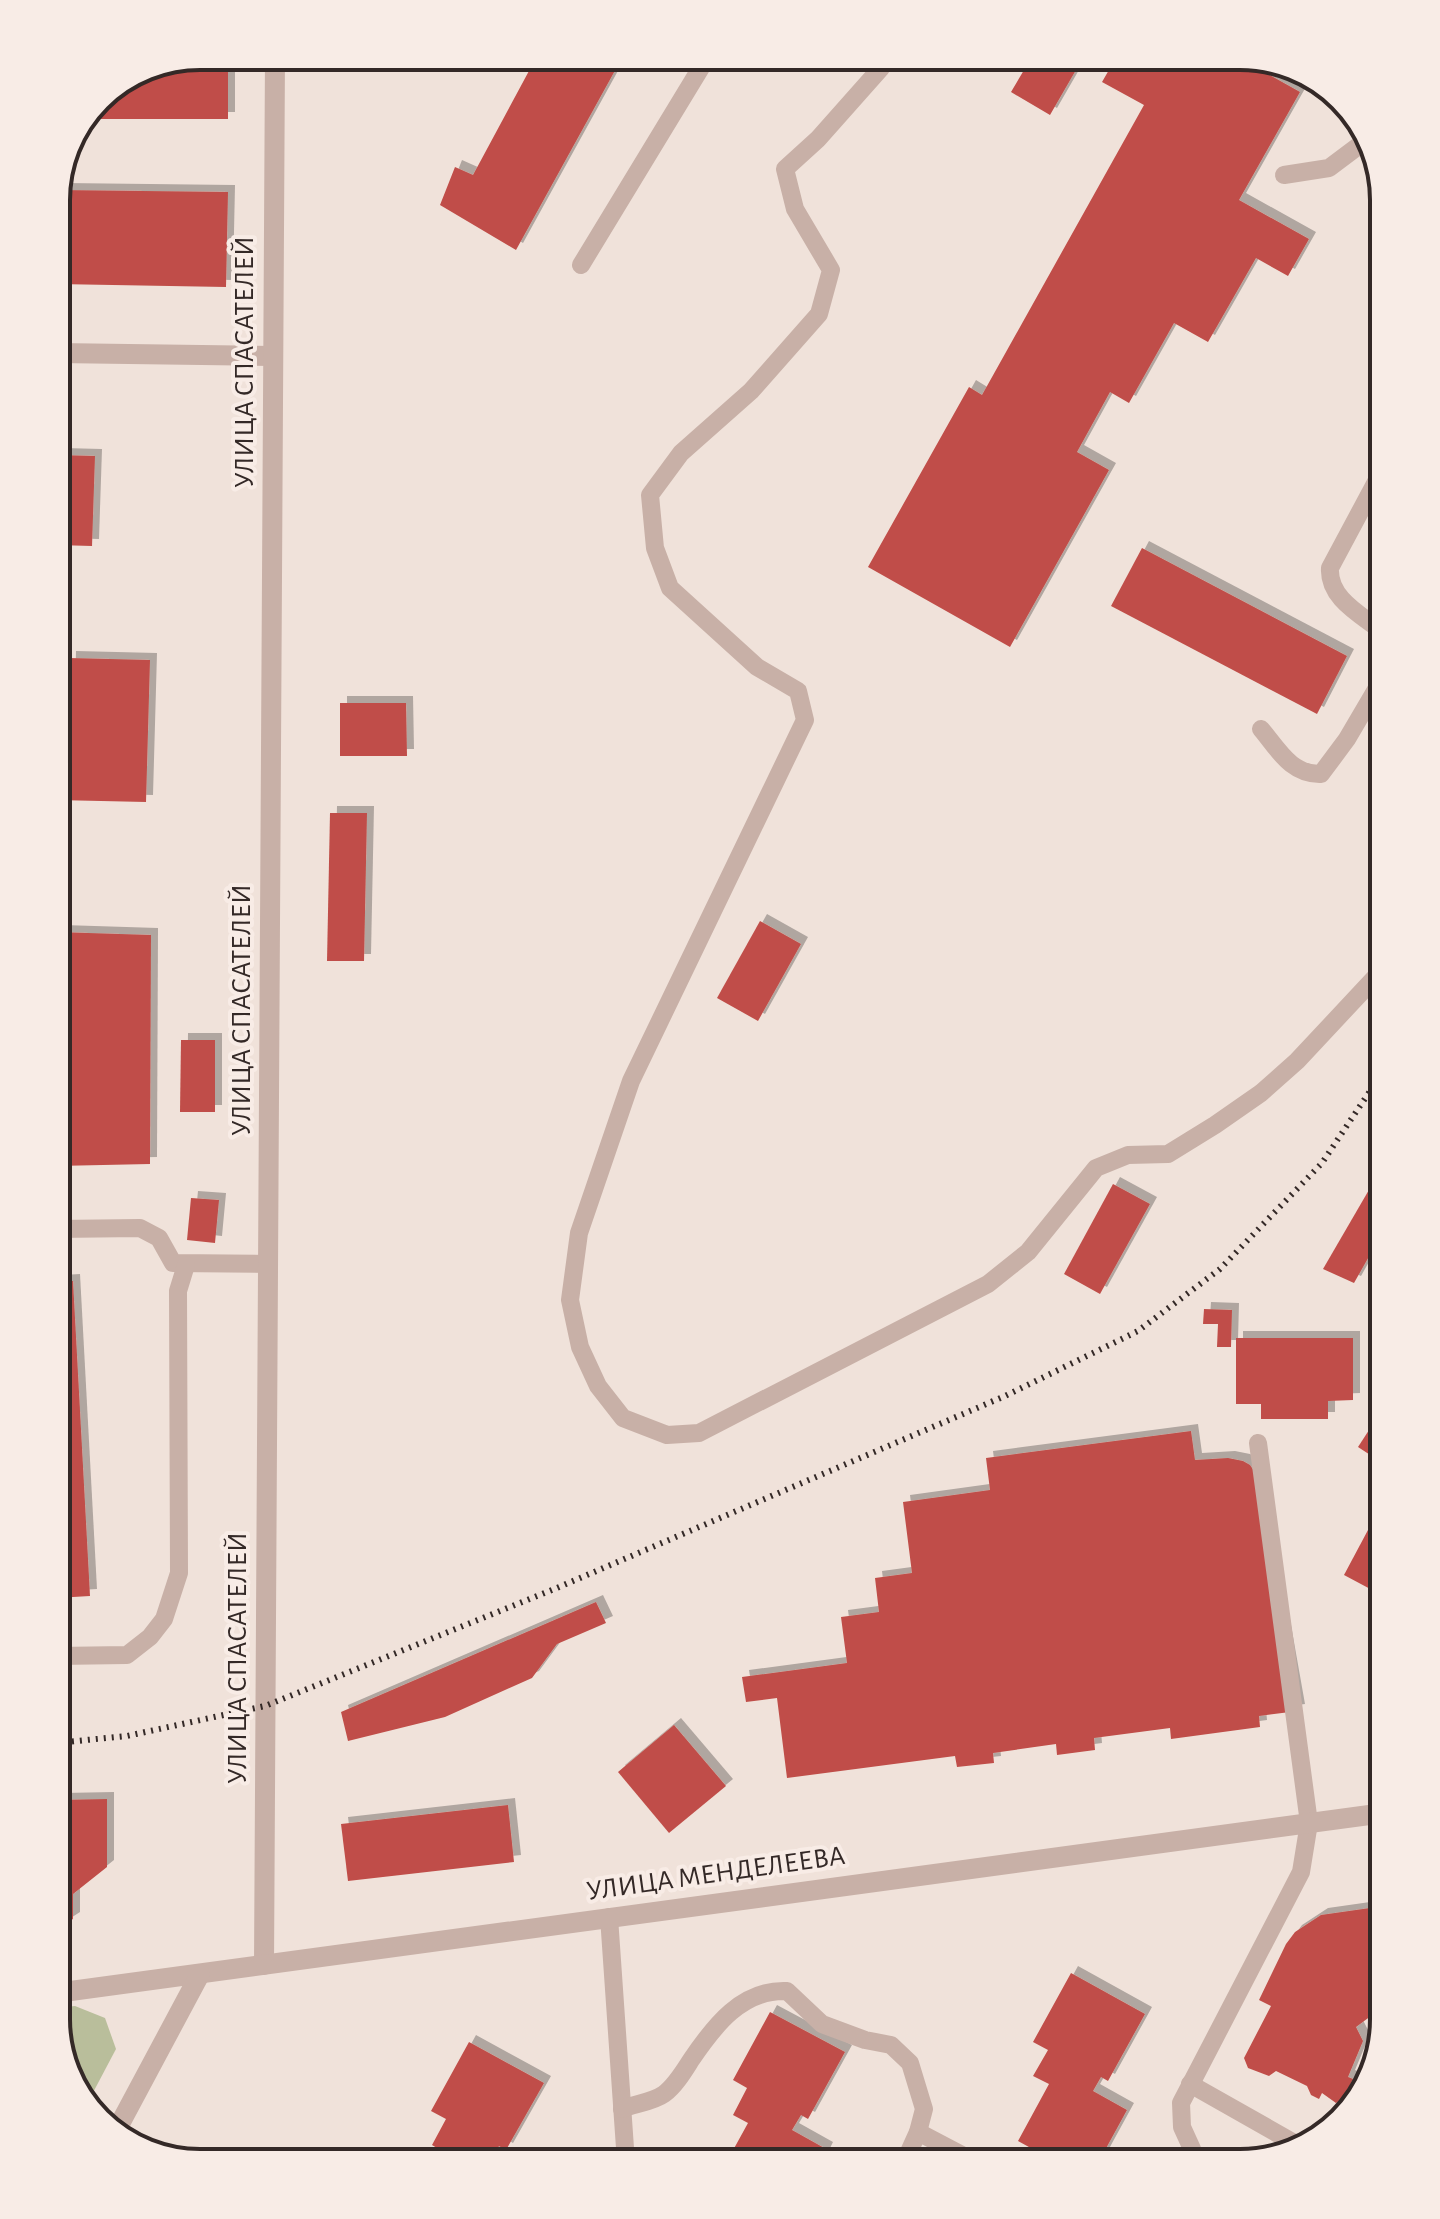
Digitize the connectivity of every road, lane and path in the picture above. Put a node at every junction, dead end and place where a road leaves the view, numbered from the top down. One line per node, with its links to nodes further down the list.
1 (275, 70): 8 (street, УЛИЦА СПАСАТЕЛЕЙ)
2 (699, 70): 6 (lane)
3 (879, 70): 13 (lane)
4 (1358, 146): 5 (lane)
5 (1284, 175)
6 (581, 265)
7 (70, 353): 8 (street)
8 (273, 356): 15 (street, УЛИЦА СПАСАТЕЛЕЙ)
9 (1370, 493): 10 (lane)
10 (1370, 622)
11 (1370, 700): 12 (lane)
12 (1261, 729)
13 (1370, 983)
14 (70, 1229): 16 (lane)
15 (268, 1264): 16 (lane); 22 (street, УЛИЦА СПАСАТЕЛЕЙ)
16 (186, 1265): 18 (lane)
17 (1258, 1443): 20 (lane)
18 (70, 1656)
19 (1370, 1815): 20 (street, УЛИЦА МЕНДЕЛЕЕВА)
20 (1309, 1823): 21 (street, УЛИЦА МЕНДЕЛЕЕВА); 25 (lane)
21 (609, 1917): 22 (street, УЛИЦА МЕНДЕЛЕЕВА); 26 (lane)
22 (264, 1965): 23 (street, УЛИЦА МЕНДЕЛЕЕВА)
23 (200, 1974): 24 (street, УЛИЦА МЕНДЕЛЕЕВА); 27 (street)
24 (70, 1991)
25 (1190, 2084): 29 (lane); 33 (lane)
26 (622, 2109): 28 (lane); 30 (lane)
27 (121, 2122)
28 (918, 2132): 31 (lane); 32 (lane)
29 (1288, 2140)
30 (625, 2149)
31 (910, 2149)
32 (950, 2149)
33 (1192, 2149)

